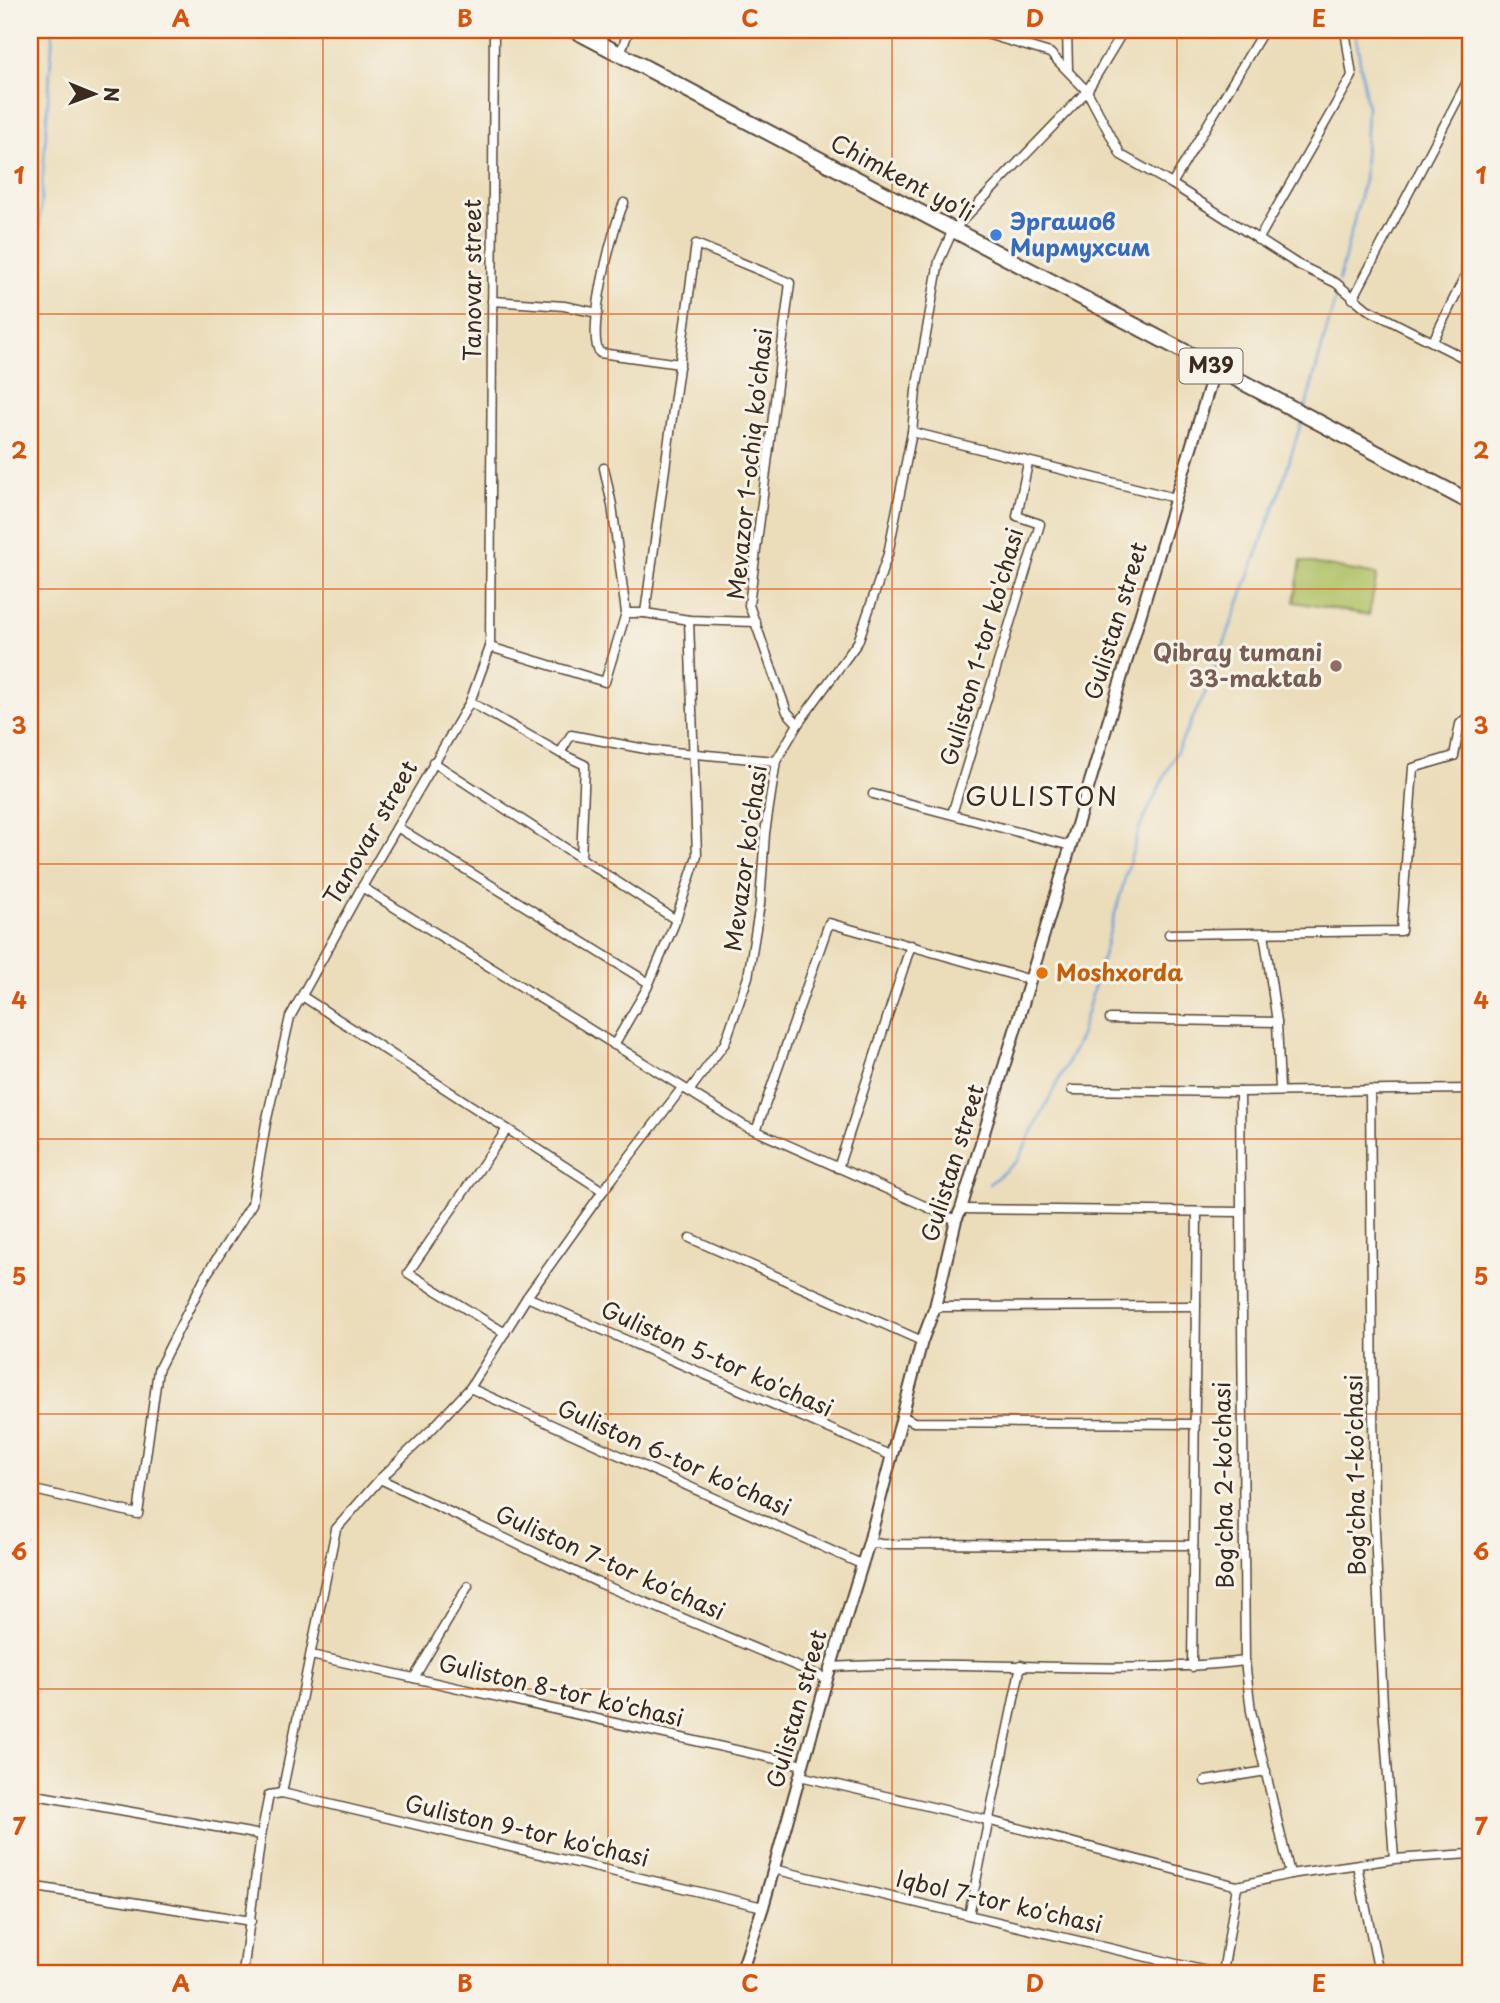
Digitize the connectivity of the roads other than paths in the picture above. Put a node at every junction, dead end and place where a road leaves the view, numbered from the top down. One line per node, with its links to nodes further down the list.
1 (494, 30): 19 (street, Tanovar street)
2 (574, 30): 9 (highway, Chimkent yo‘li / M39)
3 (629, 30): 9 (street)
4 (973, 30): 10 (street)
5 (1067, 30): 10 (street)
6 (1124, 30): 12 (street)
7 (1264, 30): 13 (street)
8 (1345, 30): 16 (street)
9 (620, 54): 15 (highway, Chimkent yo‘li / M39)
10 (1068, 70): 12 (street)
11 (1470, 76): 18 (street)
12 (1087, 91): 13 (street); 15 (street)
13 (1172, 184): 16 (street)
14 (624, 204): 20 (street)
15 (953, 230): 24 (highway, Chimkent yo‘li / M39); 25 (street, Mevazor ko'chasi)
16 (1258, 240): 18 (street)
17 (1470, 266): 21 (street)
18 (1353, 299): 21 (street)
19 (492, 301): 20 (street); 34 (street, Tanovar street)
20 (598, 313): 23 (street)
21 (1433, 341): 22 (street)
22 (1470, 361)
23 (680, 364): 31 (street); 33 (street, Mevazor 1-ochiq ko'chasi)
24 (1215, 368): 28 (main road, Gulistan street); 29 (highway, Chimkent yo‘li / M39)
25 (912, 432): 26 (street); 37 (street, Mevazor ko'chasi)
26 (1028, 463): 28 (street); 43 (street, Guliston 1-tor ko'chasi)
27 (604, 468): 30 (street)
28 (1175, 498): 45 (main road, Gulistan street)
29 (1470, 502)
30 (626, 613): 31 (street); 34 (street)
31 (645, 613): 32 (street)
32 (689, 620): 33 (street); 39 (street)
33 (756, 622): 37 (street, Mevazor 1-ochiq ko'chasi)
34 (490, 647): 35 (street, Tanovar street)
35 (470, 702): 38 (street); 41 (street, Tanovar street)
36 (1470, 719): 49 (street)
37 (798, 724): 40 (street, Mevazor ko'chasi)
38 (560, 753): 39 (street); 46 (street)
39 (695, 753): 40 (street); 48 (street)
40 (776, 761): 59 (street, Mevazor ko'chasi)
41 (433, 762): 44 (street, Tanovar street); 46 (street)
42 (873, 794): 43 (street)
43 (952, 814): 45 (street)
44 (397, 827): 47 (street, Tanovar street); 53 (street)
45 (1071, 846): 52 (main road, Gulistan street)
46 (581, 859): 48 (street)
47 (362, 887): 54 (street, Tanovar street); 57 (street)
48 (676, 920): 53 (street)
49 (1264, 933): 50 (street); 56 (street)
50 (1169, 934)
51 (911, 945): 52 (street); 65 (street); 66 (street)
52 (1031, 980): 68 (main road, Gulistan street)
53 (649, 983): 57 (street)
54 (302, 996): 64 (street); 83 (street, Tanovar street)
55 (1110, 1019): 56 (street)
56 (1277, 1022): 60 (street)
57 (614, 1045): 59 (street)
58 (1470, 1088): 62 (street)
59 (685, 1089): 65 (street); 67 (street, Mevazor ko'chasi)
60 (1280, 1089): 62 (street); 63 (street)
61 (1072, 1090): 63 (street)
62 (1370, 1090): 102 (street, Bog'cha 1-ko'chasi)
63 (1240, 1092): 70 (street, Bog'cha 2-ko'chasi)
64 (507, 1129): 67 (street); 76 (street)
65 (757, 1131): 66 (street)
66 (838, 1168): 71 (street)
67 (603, 1191): 73 (street, Mevazor ko'chasi)
68 (961, 1209): 69 (street); 71 (main road, Gulistan street)
69 (1197, 1212): 70 (street); 74 (street)
70 (1241, 1212): 89 (street, Bog'cha 2-ko'chasi)
71 (956, 1220): 75 (main road, Gulistan street)
72 (690, 1238): 77 (street)
73 (527, 1297): 76 (street, Mevazor ko'chasi); 81 (street, Guliston 5-tor ko'chasi)
74 (1196, 1306): 75 (street); 80 (street)
75 (935, 1307): 77 (main road, Gulistan street)
76 (505, 1333): 78 (street, Mevazor ko'chasi)
77 (922, 1341): 79 (main road, Gulistan street)
78 (470, 1388): 82 (street, Mevazor ko'chasi); 86 (street, Guliston 6-tor ko'chasi)
79 (902, 1416): 80 (street); 81 (main road, Gulistan street)
80 (1195, 1424): 85 (street)
81 (892, 1456): 84 (main road, Gulistan street)
82 (380, 1479): 88 (street, Mevazor ko'chasi); 92 (street, Guliston 7-tor ko'chasi)
83 (30, 1489)
84 (869, 1542): 85 (street); 86 (main road, Gulistan street)
85 (1193, 1545): 91 (street)
86 (861, 1564): 92 (main road, Gulistan street)
87 (468, 1586): 93 (street)
88 (311, 1655): 93 (street, Guliston 8-tor ko'chasi); 97 (street, Mevazor ko'chasi)
89 (1245, 1661): 91 (street); 95 (street, Bog'cha 2-ko'chasi)
90 (1021, 1665): 91 (street); 92 (street); 99 (street)
91 (1192, 1667)
92 (829, 1673): 94 (main road, Gulistan street)
93 (414, 1678): 94 (street, Guliston 8-tor ko'chasi)
94 (802, 1770): 99 (street, Guliston 8-tor ko'chasi); 104 (main road, Gulistan street)
95 (1266, 1771): 96 (street); 105 (street, Bog'cha 2-ko'chasi)
96 (1205, 1781)
97 (282, 1793): 100 (street); 108 (street, Guliston 9-tor ko'chasi)
98 (30, 1794): 100 (street)
99 (987, 1820): 107 (street, Guliston 8-tor ko'chasi); 109 (street)
100 (261, 1835): 110 (street)
101 (1470, 1854): 102 (street)
102 (1394, 1859): 103 (street)
103 (1357, 1865): 105 (street); 115 (street)
104 (773, 1869): 108 (main road, Gulistan street); 109 (street, Iqbol 7-tor ko'chasi)
105 (1290, 1874): 107 (street)
106 (30, 1886): 110 (street)
107 (1237, 1886): 114 (street)
108 (763, 1907): 112 (main road, Gulistan street)
109 (969, 1915): 113 (street, Iqbol 7-tor ko'chasi)
110 (251, 1921): 111 (street)
111 (243, 1973)
112 (741, 1973)
113 (1215, 1973)
114 (1223, 1973)
115 (1379, 1973)

